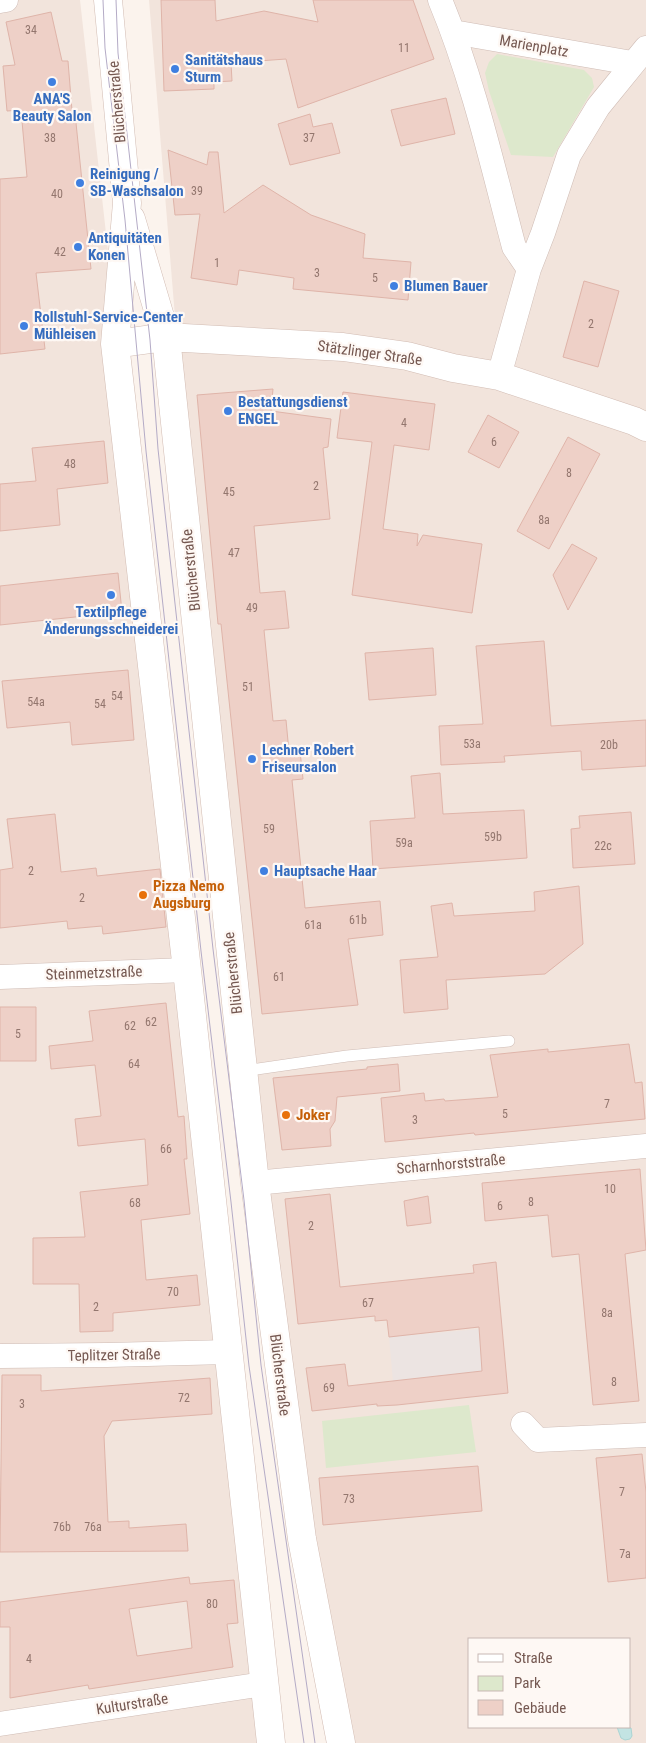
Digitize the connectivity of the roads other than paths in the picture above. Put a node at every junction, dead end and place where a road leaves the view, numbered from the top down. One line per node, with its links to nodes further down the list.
1 (6, 0): 4 (street)
2 (108, 0): 7 (street, Blücherstraße)
3 (440, 0): 5 (street)
4 (0, 1)
5 (453, 32): 6 (street, Marienplatz); 8 (street)
6 (639, 56): 8 (street, Marienplatz)
7 (127, 203): 9 (street, Blücherstraße); 10 (street, Blücherstraße)
8 (529, 269): 11 (street, Marienplatz)
9 (166, 337): 10 (street, Stätzlinger Straße); 11 (street, Stätzlinger Straße); 16 (street, Blücherstraße)
10 (115, 344): 13 (street, Blücherstraße)
11 (498, 376): 12 (street, Stätzlinger Straße)
12 (646, 427)
13 (187, 970): 14 (street, Steinmetzstraße); 19 (street, Blücherstraße)
14 (0, 977)
15 (509, 1041): 16 (lane)
16 (244, 1071): 18 (street, Blücherstraße)
17 (646, 1146): 18 (street, Scharnhorststraße)
18 (255, 1183): 26 (street, Blücherstraße)
19 (228, 1352): 20 (street, Teplitzer Straße); 23 (street, Blücherstraße)
20 (0, 1356)
21 (523, 1424): 22 (street)
22 (646, 1435)
23 (264, 1684): 24 (street, Kulturstraße); 25 (street, Blücherstraße)
24 (0, 1724)
25 (271, 1743)
26 (341, 1743)

